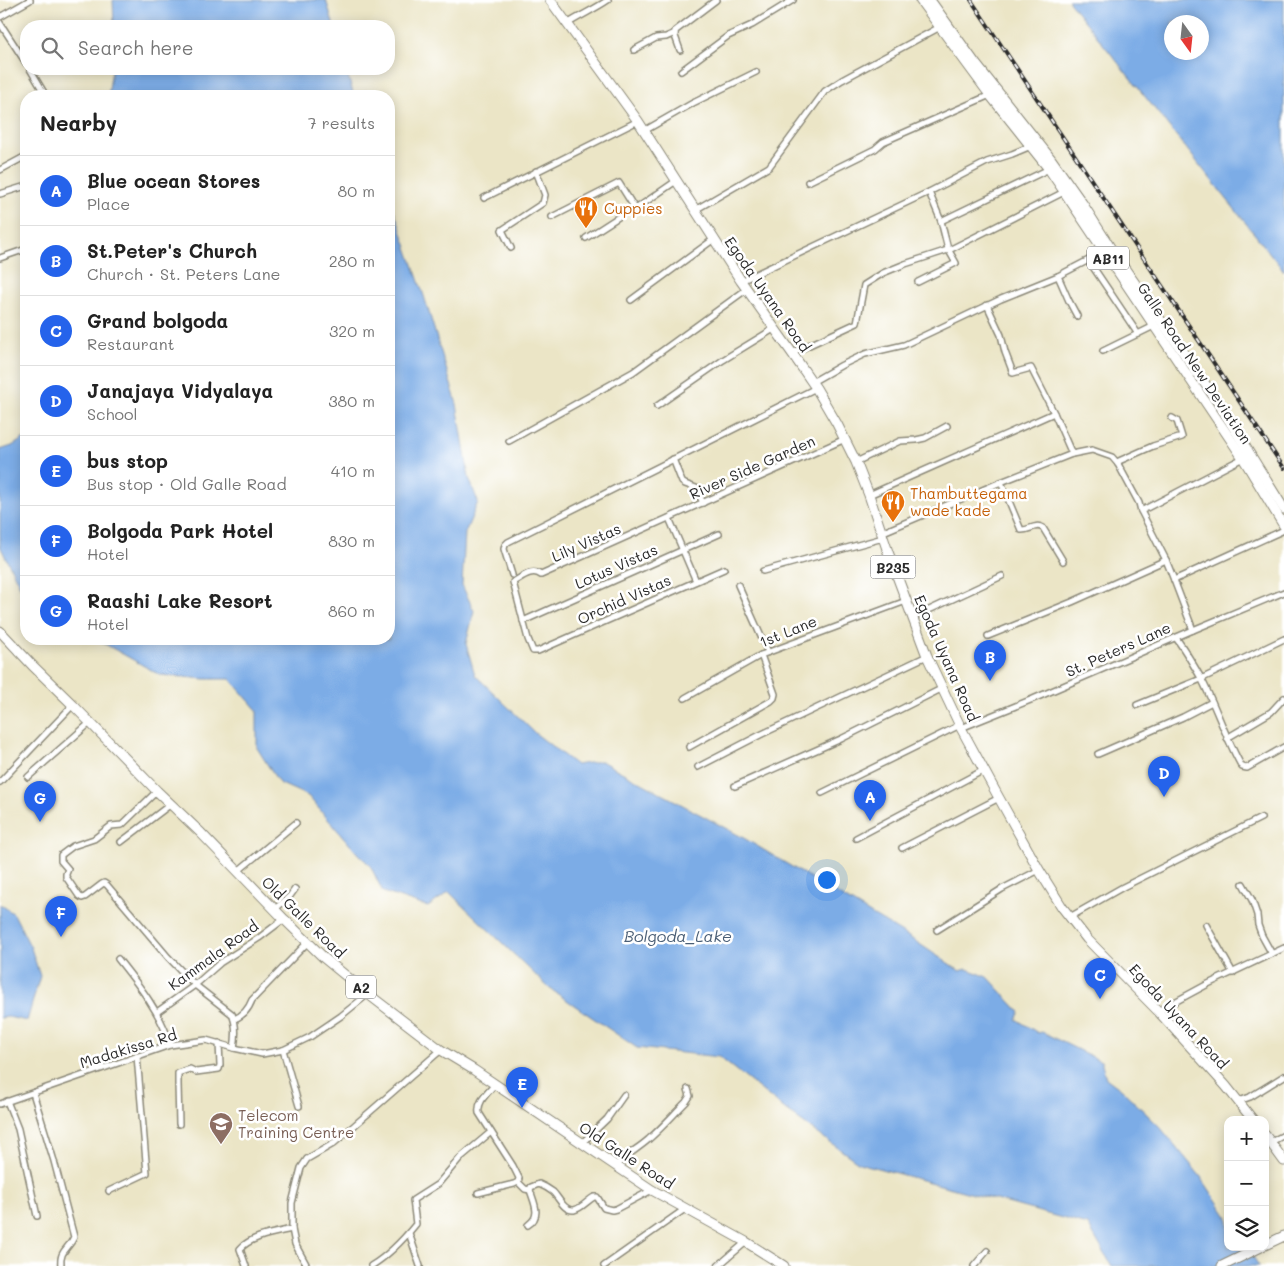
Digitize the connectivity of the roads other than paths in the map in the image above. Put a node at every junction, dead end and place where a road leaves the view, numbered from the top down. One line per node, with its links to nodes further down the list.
1 (30, 0): 8 (street)
2 (550, 0): 10 (main road, Egoda Uyana Road / B235)
3 (608, 0): 10 (street)
4 (716, 0): 12 (street)
5 (793, 0): 16 (street)
6 (920, 0): 11 (main road, Galle Road New Deviation / AB11)
7 (930, 0): 43 (main road, Galle Road New Deviation / AB11)
8 (0, 17)
9 (0, 23): 15 (street)
10 (567, 24): 21 (main road, Egoda Uyana Road / B235)
11 (940, 27): 20 (main road, Galle Road New Deviation / AB11); 36 (street)
12 (675, 34): 13 (street); 14 (street)
13 (634, 50)
14 (680, 50)
15 (20, 53)
16 (681, 71)
17 (756, 72): 22 (street)
18 (34, 75): 19 (street)
19 (42, 90)
20 (990, 95): 23 (main road, Galle Road New Deviation / AB11); 29 (street)
21 (638, 121): 22 (main road, Egoda Uyana Road / B235); 27 (street)
22 (644, 130): 28 (main road, Egoda Uyana Road / B235)
23 (1031, 146): 25 (main road, Galle Road New Deviation / AB11); 31 (street)
24 (20, 159): 26 (street)
25 (1049, 169): 32 (main road, Galle Road New Deviation / AB11); 38 (street)
26 (0, 170)
27 (536, 172): 34 (street); 41 (street)
28 (676, 181): 35 (street); 36 (main road, Egoda Uyana Road / B235)
29 (808, 182)
30 (20, 188): 33 (street)
31 (929, 192): 38 (street); 48 (street)
32 (1064, 192): 42 (street); 43 (main road, Galle Road New Deviation / AB11)
33 (0, 194)
34 (484, 198)
35 (634, 207): 37 (street); 39 (street)
36 (695, 210): 40 (main road, Egoda Uyana Road / B235)
37 (552, 217)
38 (941, 221): 42 (street)
39 (586, 238)
40 (714, 239): 48 (main road, Egoda Uyana Road / B235); 51 (street)
41 (511, 248)
42 (948, 249): 49 (street); 58 (street)
43 (1108, 250): 46 (street); 54 (main road, Galle Road New Deviation / AB11); 74 (main road, Galle Road New Deviation / AB11)
44 (20, 251): 45 (street)
45 (0, 258)
46 (1089, 261): 47 (street); 56 (street)
47 (1058, 276): 52 (street); 53 (street)
48 (741, 281): 50 (main road, Egoda Uyana Road / B235)
49 (918, 282)
50 (747, 289): 55 (main road, Egoda Uyana Road / B235); 65 (street)
51 (631, 300)
52 (987, 305): 59 (street); 61 (street)
53 (1077, 316)
54 (1154, 326): 56 (street); 67 (main road, Galle Road New Deviation / AB11)
55 (775, 328): 58 (main road, Egoda Uyana Road / B235); 60 (street)
56 (1138, 334): 57 (street)
57 (1103, 351)
58 (792, 353): 59 (main road, Egoda Uyana Road / B235)
59 (814, 385): 64 (main road, Egoda Uyana Road / B235); 68 (street)
60 (657, 406)
61 (1054, 413): 66 (street); 72 (street)
62 (1172, 418): 70 (street)
63 (947, 426): 69 (street)
64 (845, 439): 69 (main road, Egoda Uyana Road / B235); 73 (street, River Side Garden)
65 (509, 442)
66 (1072, 454): 70 (street); 71 (street)
67 (1243, 458): 75 (street); 77 (main road, Galle Road New Deviation / AB11)
68 (673, 459): 73 (street); 86 (street)
69 (856, 462): 72 (main road, Egoda Uyana Road / B235)
70 (1118, 464): 75 (street)
71 (1002, 482): 80 (street); 83 (street)
72 (869, 495): 80 (main road, Egoda Uyana Road / B235)
73 (703, 503): 76 (street, River Side Garden)
74 (1284, 509)
75 (1141, 511): 82 (street)
76 (670, 518): 81 (street); 94 (street, Lily Vistas)
77 (1284, 526)
78 (1284, 530): 88 (street)
79 (718, 534): 81 (street, Lotus Vistas)
80 (882, 535): 85 (street); 92 (main road, Egoda Uyana Road / B235)
81 (683, 549): 89 (street); 94 (street, Lotus Vistas)
82 (1166, 560): 88 (street); 97 (street)
83 (1063, 561)
84 (724, 569): 89 (street, Orchid Vistas)
85 (763, 571)
86 (512, 575)
87 (1002, 576): 93 (street)
88 (1174, 580): 95 (street)
89 (696, 581): 94 (street, Orchid Vistas)
90 (738, 585): 100 (street)
91 (1284, 592): 95 (street, St. Peters Lane)
92 (906, 601): 93 (main road, Egoda Uyana Road / B235); 100 (street, 1st Lane)
93 (912, 618): 102 (main road, Egoda Uyana Road / B235)
94 (523, 621)
95 (1193, 630): 98 (street, St. Peters Lane)
96 (0, 631): 108 (main road, Old Galle Road / A2)
97 (988, 636)
98 (1176, 638): 103 (street); 111 (street, St. Peters Lane)
99 (1284, 639): 103 (street)
100 (768, 652): 101 (street, 1st Lane)
101 (761, 655): 105 (street, 1st Lane); 113 (street)
102 (927, 656): 104 (main road, Egoda Uyana Road / B235); 116 (street)
103 (1202, 679): 107 (street); 109 (street)
104 (943, 688): 111 (main road, Egoda Uyana Road / B235); 120 (street)
105 (685, 698)
106 (1284, 698): 112 (street)
107 (1212, 702): 112 (street); 115 (street)
108 (73, 705): 110 (main road, Old Galle Road / A2); 119 (street)
109 (1137, 705)
110 (91, 722): 118 (street); 121 (main road, Old Galle Road / A2)
111 (961, 726): 117 (main road, Egoda Uyana Road / B235); 122 (street, St. Peters Lane)
112 (1227, 738): 114 (street)
113 (688, 747)
114 (1284, 747)
115 (1098, 754)
116 (698, 767)
117 (984, 770): 123 (main road, Egoda Uyana Road / B235); 127 (street)
118 (28, 777)
119 (0, 782)
120 (735, 786)
121 (157, 791): 124 (main road, Old Galle Road / A2); 144 (street)
122 (822, 793)
123 (999, 798): 129 (street); 130 (main road, Egoda Uyana Road / B235)
124 (171, 804): 128 (street); 131 (main road, Old Galle Road / A2)
125 (1261, 818): 135 (street)
126 (296, 823): 131 (street)
127 (856, 838)
128 (120, 842)
129 (902, 848)
130 (1039, 870): 135 (main road, Egoda Uyana Road / B235); 138 (street)
131 (238, 871): 134 (main road, Old Galle Road / A2)
132 (1243, 884): 141 (street)
133 (295, 889): 134 (street)
134 (275, 909): 136 (main road, Old Galle Road / A2)
135 (1070, 917): 146 (main road, Egoda Uyana Road / B235)
136 (284, 918): 139 (main road, Old Galle Road / A2); 144 (street, Kammala Road)
137 (1206, 925): 143 (street)
138 (937, 930)
139 (308, 942): 145 (main road, Old Galle Road / A2); 148 (street)
140 (1284, 948): 141 (street)
141 (1272, 954): 143 (street)
142 (118, 959): 147 (street)
143 (1232, 973): 146 (street)
144 (196, 985): 147 (street, Kammala Road); 148 (street)
145 (368, 994): 152 (street, Madakissa Rd); 153 (main road, Old Galle Road / A2)
146 (1158, 1011): 161 (main road, Egoda Uyana Road / B235)
147 (156, 1012): 150 (street)
148 (234, 1019): 151 (street)
149 (219, 1043): 150 (street, Madakissa Rd); 151 (street, Madakissa Rd); 165 (street)
150 (170, 1045): 154 (street, Madakissa Rd)
151 (234, 1048): 152 (street, Madakissa Rd)
152 (283, 1050): 163 (street)
153 (441, 1050): 156 (main road, Old Galle Road / A2); 181 (street)
154 (137, 1056): 158 (street, Madakissa Rd); 176 (street)
155 (1284, 1076): 161 (street)
156 (495, 1084): 166 (street); 170 (main road, Old Galle Road / A2)
157 (688, 1089): 172 (street)
158 (33, 1093): 160 (street, Madakissa Rd); 189 (street)
159 (624, 1095): 170 (street)
160 (7, 1101): 162 (street, Madakissa Rd); 179 (street)
161 (1239, 1101): 164 (main road, Egoda Uyana Road / B235)
162 (0, 1104)
163 (299, 1106)
164 (1250, 1116)
165 (179, 1124)
166 (491, 1132): 173 (street); 182 (street)
167 (1284, 1135): 168 (street)
168 (1269, 1139)
169 (1269, 1140): 171 (main road)
170 (582, 1143): 172 (main road, Old Galle Road / A2)
171 (1284, 1161)
172 (616, 1166): 175 (main road, Old Galle Road / A2)
173 (518, 1182): 174 (street); 177 (street)
174 (530, 1190): 175 (street); 180 (street)
175 (652, 1190): 178 (main road, Old Galle Road / A2)
176 (109, 1191)
177 (478, 1193)
178 (685, 1209): 184 (main road, Old Galle Road / A2); 194 (street)
179 (36, 1216)
180 (528, 1225)
181 (292, 1229): 190 (street); 191 (street)
182 (409, 1232): 192 (street); 193 (street)
183 (1284, 1236): 185 (main road)
184 (746, 1242): 188 (main road, Old Galle Road / A2); 195 (street)
185 (1269, 1243)
186 (987, 1251): 196 (street)
187 (1253, 1251): 197 (main road)
188 (781, 1265)
189 (61, 1266)
190 (246, 1266)
191 (307, 1266)
192 (372, 1266)
193 (420, 1266)
194 (604, 1266)
195 (718, 1266)
196 (974, 1266)
197 (1222, 1266)

